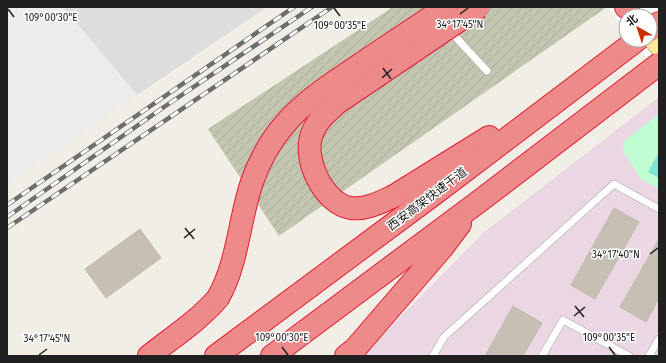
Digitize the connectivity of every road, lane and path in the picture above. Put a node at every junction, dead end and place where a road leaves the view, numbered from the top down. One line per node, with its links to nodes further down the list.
1 (427, 7): 3 (lane)
2 (479, 7): 6 (highway, bridge)
3 (442, 17): 7 (lane); 11 (highway, bridge)
4 (626, 48): 6 (highway, 西安高架快速干道)
5 (659, 64): 8 (highway)
6 (602, 66): 12 (highway, 西安高架快速干道)
7 (487, 71)
8 (477, 203): 13 (highway); 14 (highway)
9 (659, 209): 15 (lane)
10 (659, 339): 18 (lane)
11 (149, 356)
12 (216, 356)
13 (272, 356)
14 (346, 356)
15 (433, 356)
16 (542, 356): 17 (lane)
17 (629, 356)
18 (649, 356)

